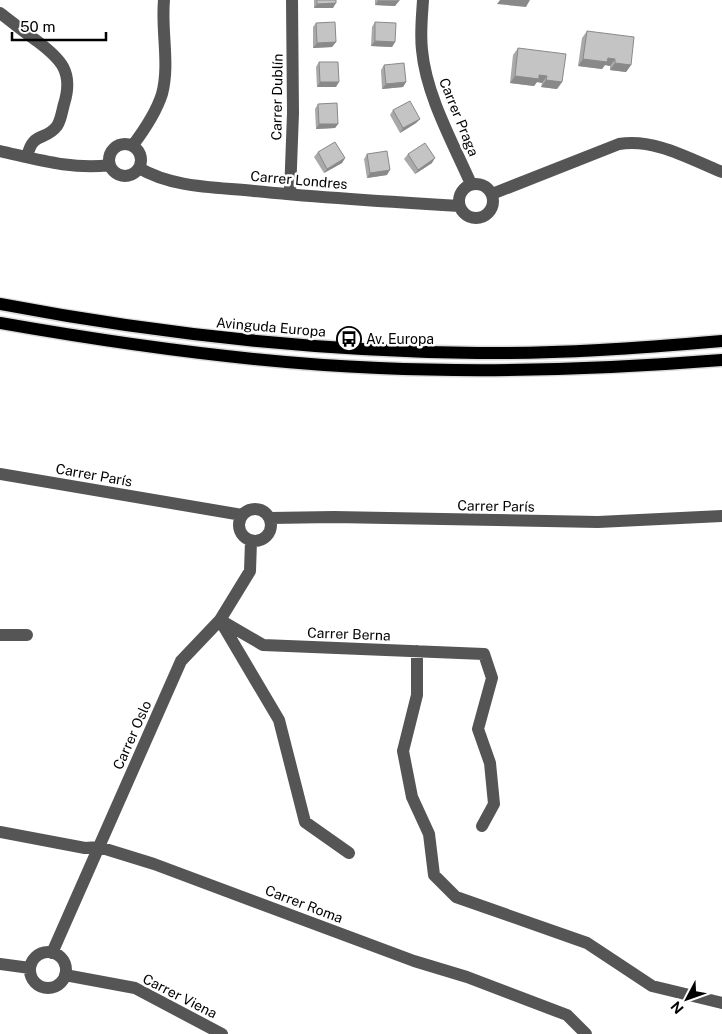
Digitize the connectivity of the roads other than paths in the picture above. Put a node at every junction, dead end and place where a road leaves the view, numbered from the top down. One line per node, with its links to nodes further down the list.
1 (164, 0): 5 (street)
2 (292, 0): 12 (street, Carrer Dublín)
3 (423, 0): 11 (street, Carrer Praga)
4 (0, 13): 7 (street)
5 (133, 145): 8 (street); 9 (street)
6 (0, 151): 7 (street)
7 (27, 157): 8 (street)
8 (110, 165): 9 (street)
9 (140, 168): 12 (street, Carrer Londres)
10 (722, 172): 13 (street)
11 (471, 184): 13 (street); 14 (street)
12 (290, 194): 14 (street, Carrer Londres)
13 (492, 194): 14 (street)
14 (459, 206)
15 (0, 304): 18 (main road, Avinguda Europa)
16 (0, 322): 20 (main road)
17 (722, 341): 18 (main road, Avinguda Europa)
18 (574, 351): 20 (main road)
19 (722, 360): 20 (main road)
20 (575, 369)
21 (0, 474): 22 (street, Carrer París)
22 (242, 515): 24 (street); 25 (street)
23 (722, 516): 24 (street, Carrer París)
24 (270, 518): 25 (street)
25 (250, 541): 26 (street, Carrer Oslo)
26 (220, 620): 29 (street, Carrer Berna); 32 (street, Carrer Oslo); 33 (street)
27 (0, 635): 28 (street)
28 (27, 635)
29 (417, 651): 30 (street, Carrer Berna); 38 (street)
30 (482, 826)
31 (0, 832): 32 (street, Carrer Roma)
32 (99, 847): 34 (street, Carrer Oslo); 40 (street, Carrer Roma)
33 (349, 854)
34 (52, 953): 36 (street); 37 (street)
35 (0, 964): 36 (street)
36 (30, 968): 37 (street)
37 (65, 975): 39 (street, Carrer Viena)
38 (722, 1003)
39 (222, 1034)
40 (586, 1034)

